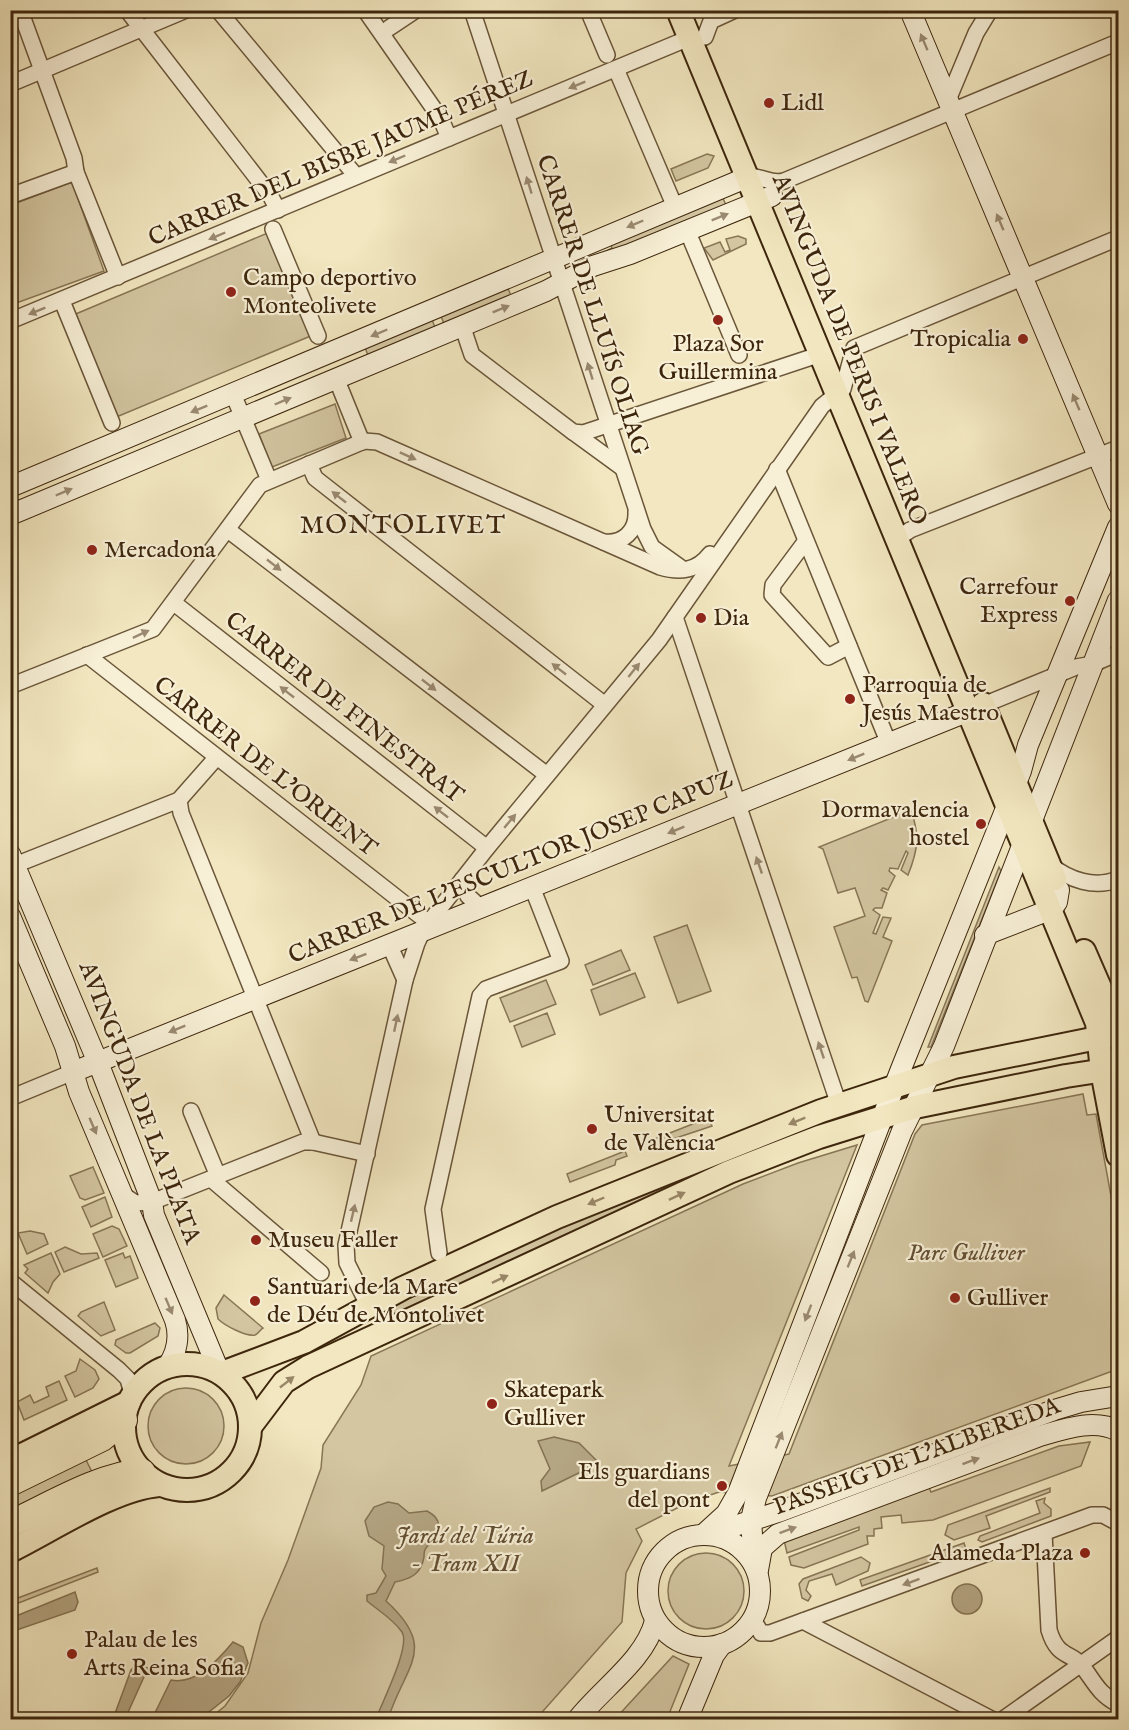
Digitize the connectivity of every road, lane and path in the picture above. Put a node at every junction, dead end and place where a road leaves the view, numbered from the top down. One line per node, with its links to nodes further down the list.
1 (20, 10): 20 (street)
2 (127, 10): 14 (street)
3 (186, 10): 14 (street)
4 (218, 10): 26 (street)
5 (365, 10): 24 (street)
6 (416, 10): 15 (street)
7 (472, 10): 23 (street, CARRER DE LLUÍS OLIAG)
8 (588, 10): 18 (street)
9 (678, 10): 16 (main road, AVINGUDA DE PERIS I VALERO)
10 (694, 10): 16 (main road, AVINGUDA DE PERIS I VALERO)
11 (735, 10): 16 (street)
12 (910, 10): 22 (main road, one-way to 12)
13 (990, 10): 22 (street)
14 (141, 28): 20 (street); 30 (street)
15 (389, 28)
16 (697, 38): 19 (street, CARRER DEL BISBE JAUME PÉREZ); 27 (main road, AVINGUDA DE PERIS I VALERO)
17 (1119, 42): 22 (street)
18 (607, 55)
19 (616, 69): 23 (street, CARRER DEL BISBE JAUME PÉREZ, one-way to 23); 29 (street)
20 (42, 70): 21 (street); 25 (street)
21 (10, 84)
22 (951, 106): 27 (street); 36 (main road, one-way to 22)
23 (506, 114): 24 (street, CARRER DEL BISBE JAUME PÉREZ); 34 (street, CARRER DE LLUÍS OLIAG, one-way to 23)
24 (449, 138): 26 (street, CARRER DEL BISBE JAUME PÉREZ, one-way to 26)
25 (76, 172): 28 (street); 35 (street)
26 (356, 176): 30 (street, CARRER DEL BISBE JAUME PÉREZ)
27 (761, 189): 29 (main road); 32 (main road, one-way to 27); 42 (main road, AVINGUDA DE PERIS I VALERO); 45 (main road, AVINGUDA DE PERIS I VALERO)
28 (10, 196)
29 (675, 207): 34 (main road, one-way to 34)
30 (278, 210): 35 (street, CARRER DEL BISBE JAUME PÉREZ, one-way to 35)
31 (273, 229): 41 (street)
32 (687, 230): 37 (main road); 43 (street)
33 (1119, 238): 36 (street)
34 (553, 259): 37 (street, CARRER DE LLUÍS OLIAG); 46 (main road, one-way to 46)
35 (118, 277): 38 (street, CARRER DEL BISBE JAUME PÉREZ)
36 (1024, 279): 45 (street); 53 (main road, one-way to 36)
37 (561, 282): 40 (main road, one-way to 37); 49 (street, CARRER DE LLUÍS OLIAG, one-way to 37)
38 (62, 301): 39 (street, CARRER DEL BISBE JAUME PÉREZ, one-way to 39); 48 (street)
39 (10, 321)
40 (462, 325): 44 (main road); 50 (street)
41 (318, 336)
42 (821, 354): 45 (main road, AVINGUDA DE PERIS I VALERO); 49 (street)
43 (739, 355)
44 (336, 378): 47 (main road, one-way to 44); 51 (street)
45 (842, 386): 56 (street); 65 (main road, AVINGUDA DE PERIS I VALERO)
46 (233, 394): 47 (street); 58 (main road, one-way to 58)
47 (242, 418): 57 (street); 62 (main road, one-way to 47)
48 (112, 423)
49 (607, 426): 50 (street); 55 (street, CARRER DE LLUÍS OLIAG)
50 (573, 432): 55 (street)
51 (357, 444): 54 (street); 66 (street, one-way to 66)
52 (1119, 448): 53 (street)
53 (1099, 456): 60 (main road); 65 (street)
54 (309, 464): 57 (street); 79 (street, one-way to 54)
55 (621, 467): 61 (street, CARRER DE LLUÍS OLIAG)
56 (777, 469): 59 (street); 67 (street)
57 (269, 480): 64 (street)
58 (10, 487)
59 (755, 499): 68 (street); 69 (street)
60 (1119, 504)
61 (635, 507): 66 (street); 68 (street, CARRER DE LLUÍS OLIAG)
62 (10, 515)
63 (1119, 527): 77 (main road)
64 (228, 530): 71 (street); 85 (street, one-way to 85)
65 (904, 534): 80 (main road, AVINGUDA DE PERIS I VALERO)
66 (601, 541): 68 (street)
67 (805, 542): 73 (street); 73 (street)
68 (685, 570): 69 (street)
69 (690, 595): 72 (street)
70 (1119, 600): 76 (main road)
71 (174, 603): 75 (street, one-way to 71); 92 (street, CARRER DE FINESTRAT, one-way to 71)
72 (675, 617): 79 (street, one-way to 72); 88 (street)
73 (849, 646): 81 (street)
74 (1119, 653): 76 (street)
75 (87, 655): 78 (street); 83 (street, CARRER DE L’ORIENT)
76 (1093, 664): 77 (street); 84 (main road)
77 (1060, 674): 80 (street); 82 (main road)
78 (10, 686)
79 (605, 705): 85 (street)
80 (982, 705): 81 (main road, CARRER DE L'ESCULTOR JOSEP CAPUZ); 86 (main road, AVINGUDA DE PERIS I VALERO); 89 (main road, AVINGUDA DE PERIS I VALERO)
81 (889, 744): 88 (main road, CARRER DE L'ESCULTOR JOSEP CAPUZ, one-way to 88)
82 (1028, 746): 84 (main road); 86 (main road)
83 (216, 758): 87 (street); 101 (street, CARRER DE L’ORIENT)
84 (1055, 760): 90 (main road)
85 (547, 776): 92 (street, one-way to 85)
86 (1016, 783): 89 (main road); 90 (main road, AVINGUDA DE PERIS I VALERO)
87 (179, 800): 93 (street); 105 (street)
88 (739, 805): 97 (main road, CARRER DE L'ESCULTOR JOSEP CAPUZ, one-way to 97); 112 (street, one-way to 88)
89 (1007, 806): 91 (main road, AVINGUDA DE PERIS I VALERO); 113 (main road)
90 (1031, 820): 91 (main road); 94 (main road, AVINGUDA DE PERIS I VALERO)
91 (1022, 842): 98 (main road, AVINGUDA DE PERIS I VALERO); 102 (main road)
92 (487, 848): 96 (street)
93 (12, 862): 107 (main road, AVINGUDA DE LA PLATA)
94 (1049, 864): 95 (street); 98 (main road, AVINGUDA DE PERIS I VALERO)
95 (1119, 879)
96 (462, 880): 99 (street); 101 (street)
97 (532, 887): 99 (main road, CARRER DE L'ESCULTOR JOSEP CAPUZ); 121 (street)
98 (1056, 899): 102 (main road); 106 (main road, AVINGUDA DE PERIS I VALERO)
99 (480, 907): 101 (main road, CARRER DE L'ESCULTOR JOSEP CAPUZ)
100 (10, 916): 109 (main road, AVINGUDA DE LA PLATA)
101 (420, 925): 103 (main road, CARRER DE L'ESCULTOR JOSEP CAPUZ); 104 (street)
102 (986, 935): 110 (main road)
103 (390, 944): 104 (street); 105 (main road, CARRER DE L'ESCULTOR JOSEP CAPUZ, one-way to 105)
104 (405, 980): 116 (street, one-way to 104)
105 (254, 997): 107 (main road, CARRER DE L'ESCULTOR JOSEP CAPUZ, one-way to 107); 115 (street)
106 (1112, 1034): 108 (main road, AVINGUDA DE PERIS I VALERO); 110 (main road)
107 (97, 1061): 109 (main road, CARRER DE L'ESCULTOR JOSEP CAPUZ); 120 (main road, AVINGUDA DE LA PLATA)
108 (1110, 1069): 113 (main road); 117 (main road, AVINGUDA DE PERIS I VALERO)
109 (72, 1072): 111 (street); 119 (main road, AVINGUDA DE LA PLATA, one-way to 119)
110 (932, 1074): 113 (main road)
111 (10, 1098)
112 (839, 1105): 113 (main road); 124 (main road, one-way to 124)
113 (895, 1110): 129 (main road, one-way to 113); 134 (main road, one-way to 113); 134 (main road, one-way to 134)
114 (191, 1111): 118 (street)
115 (313, 1142): 116 (street); 118 (street)
116 (367, 1154): 124 (street, one-way to 116)
117 (1119, 1155)
118 (214, 1178): 120 (street); 122 (street)
119 (122, 1194): 120 (street); 125 (main road, AVINGUDA DE LA PLATA, one-way to 125)
120 (152, 1202): 126 (main road, AVINGUDA DE LA PLATA)
121 (439, 1252)
122 (321, 1273)
123 (10, 1281): 128 (street)
124 (369, 1307): 126 (main road)
125 (167, 1366): 126 (main road); 128 (main road)
126 (221, 1372): 129 (main road)
127 (1119, 1396): 135 (main road, PASSEIG DE L'ALBEREDA)
128 (129, 1406): 131 (main road); 132 (main road); 133 (highway)
129 (250, 1427): 132 (main road)
130 (1119, 1431): 141 (main road, PASSEIG DE L'ALBEREDA, one-way to 130)
131 (10, 1461)
132 (151, 1479): 137 (highway); 140 (main road)
133 (10, 1483)
134 (747, 1494): 135 (main road); 139 (main road)
135 (751, 1520): 139 (main road, PASSEIG DE L'ALBEREDA); 141 (main road, PASSEIG DE L'ALBEREDA)
136 (1119, 1522): 138 (street)
137 (10, 1524)
138 (1044, 1533): 144 (street, one-way to 144); 147 (street)
139 (706, 1534): 141 (main road); 143 (main road)
140 (10, 1551)
141 (756, 1569): 142 (main road)
142 (753, 1619): 144 (street); 146 (main road)
143 (655, 1621): 146 (main road); 149 (main road)
144 (803, 1622): 151 (street)
145 (1119, 1638): 147 (street)
146 (722, 1644): 150 (main road)
147 (1082, 1665): 148 (street); 152 (street)
148 (1119, 1704)
149 (577, 1719)
150 (687, 1719)
151 (993, 1719)
152 (1002, 1719)

